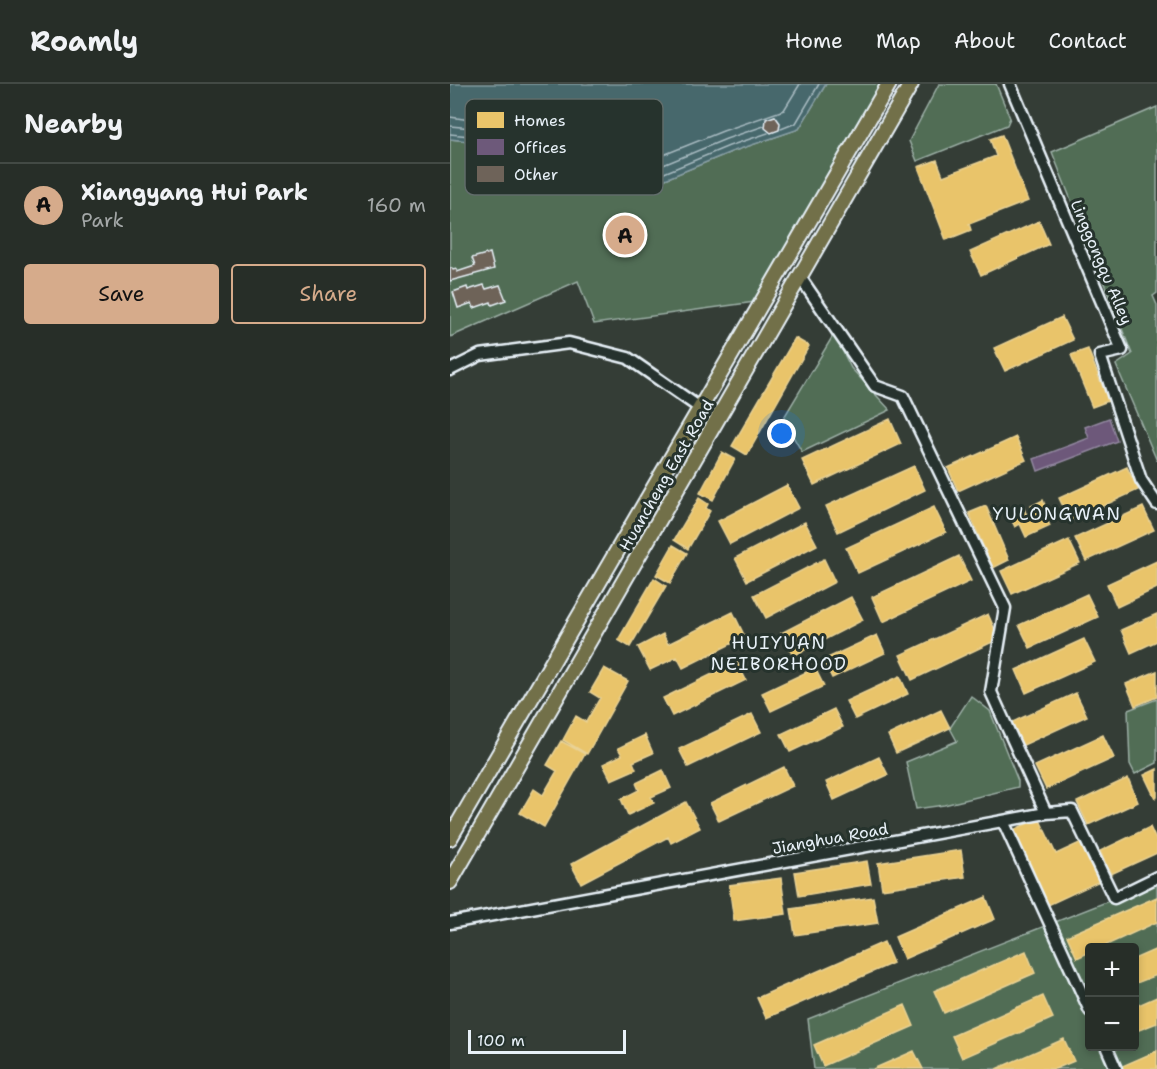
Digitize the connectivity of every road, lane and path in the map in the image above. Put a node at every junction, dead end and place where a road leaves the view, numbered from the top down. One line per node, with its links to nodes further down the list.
1 (889, 84): 6 (main road, Huancheng East Road)
2 (911, 84): 4 (main road, Huancheng East Road)
3 (1010, 84): 7 (street, Linggongqu Alley)
4 (800, 277): 8 (street); 12 (main road, Huancheng East Road)
5 (450, 370): 6 (street)
6 (700, 408): 10 (main road, Huancheng East Road)
7 (1157, 504)
8 (1046, 813): 9 (street, Jianghua Road); 11 (street, Jianghua Road)
9 (1003, 821): 13 (street, Jianghua Road); 14 (street)
10 (450, 838)
11 (1157, 877)
12 (450, 882)
13 (450, 923)
14 (1085, 1002)
15 (1108, 1051): 16 (street)
16 (1116, 1069)

